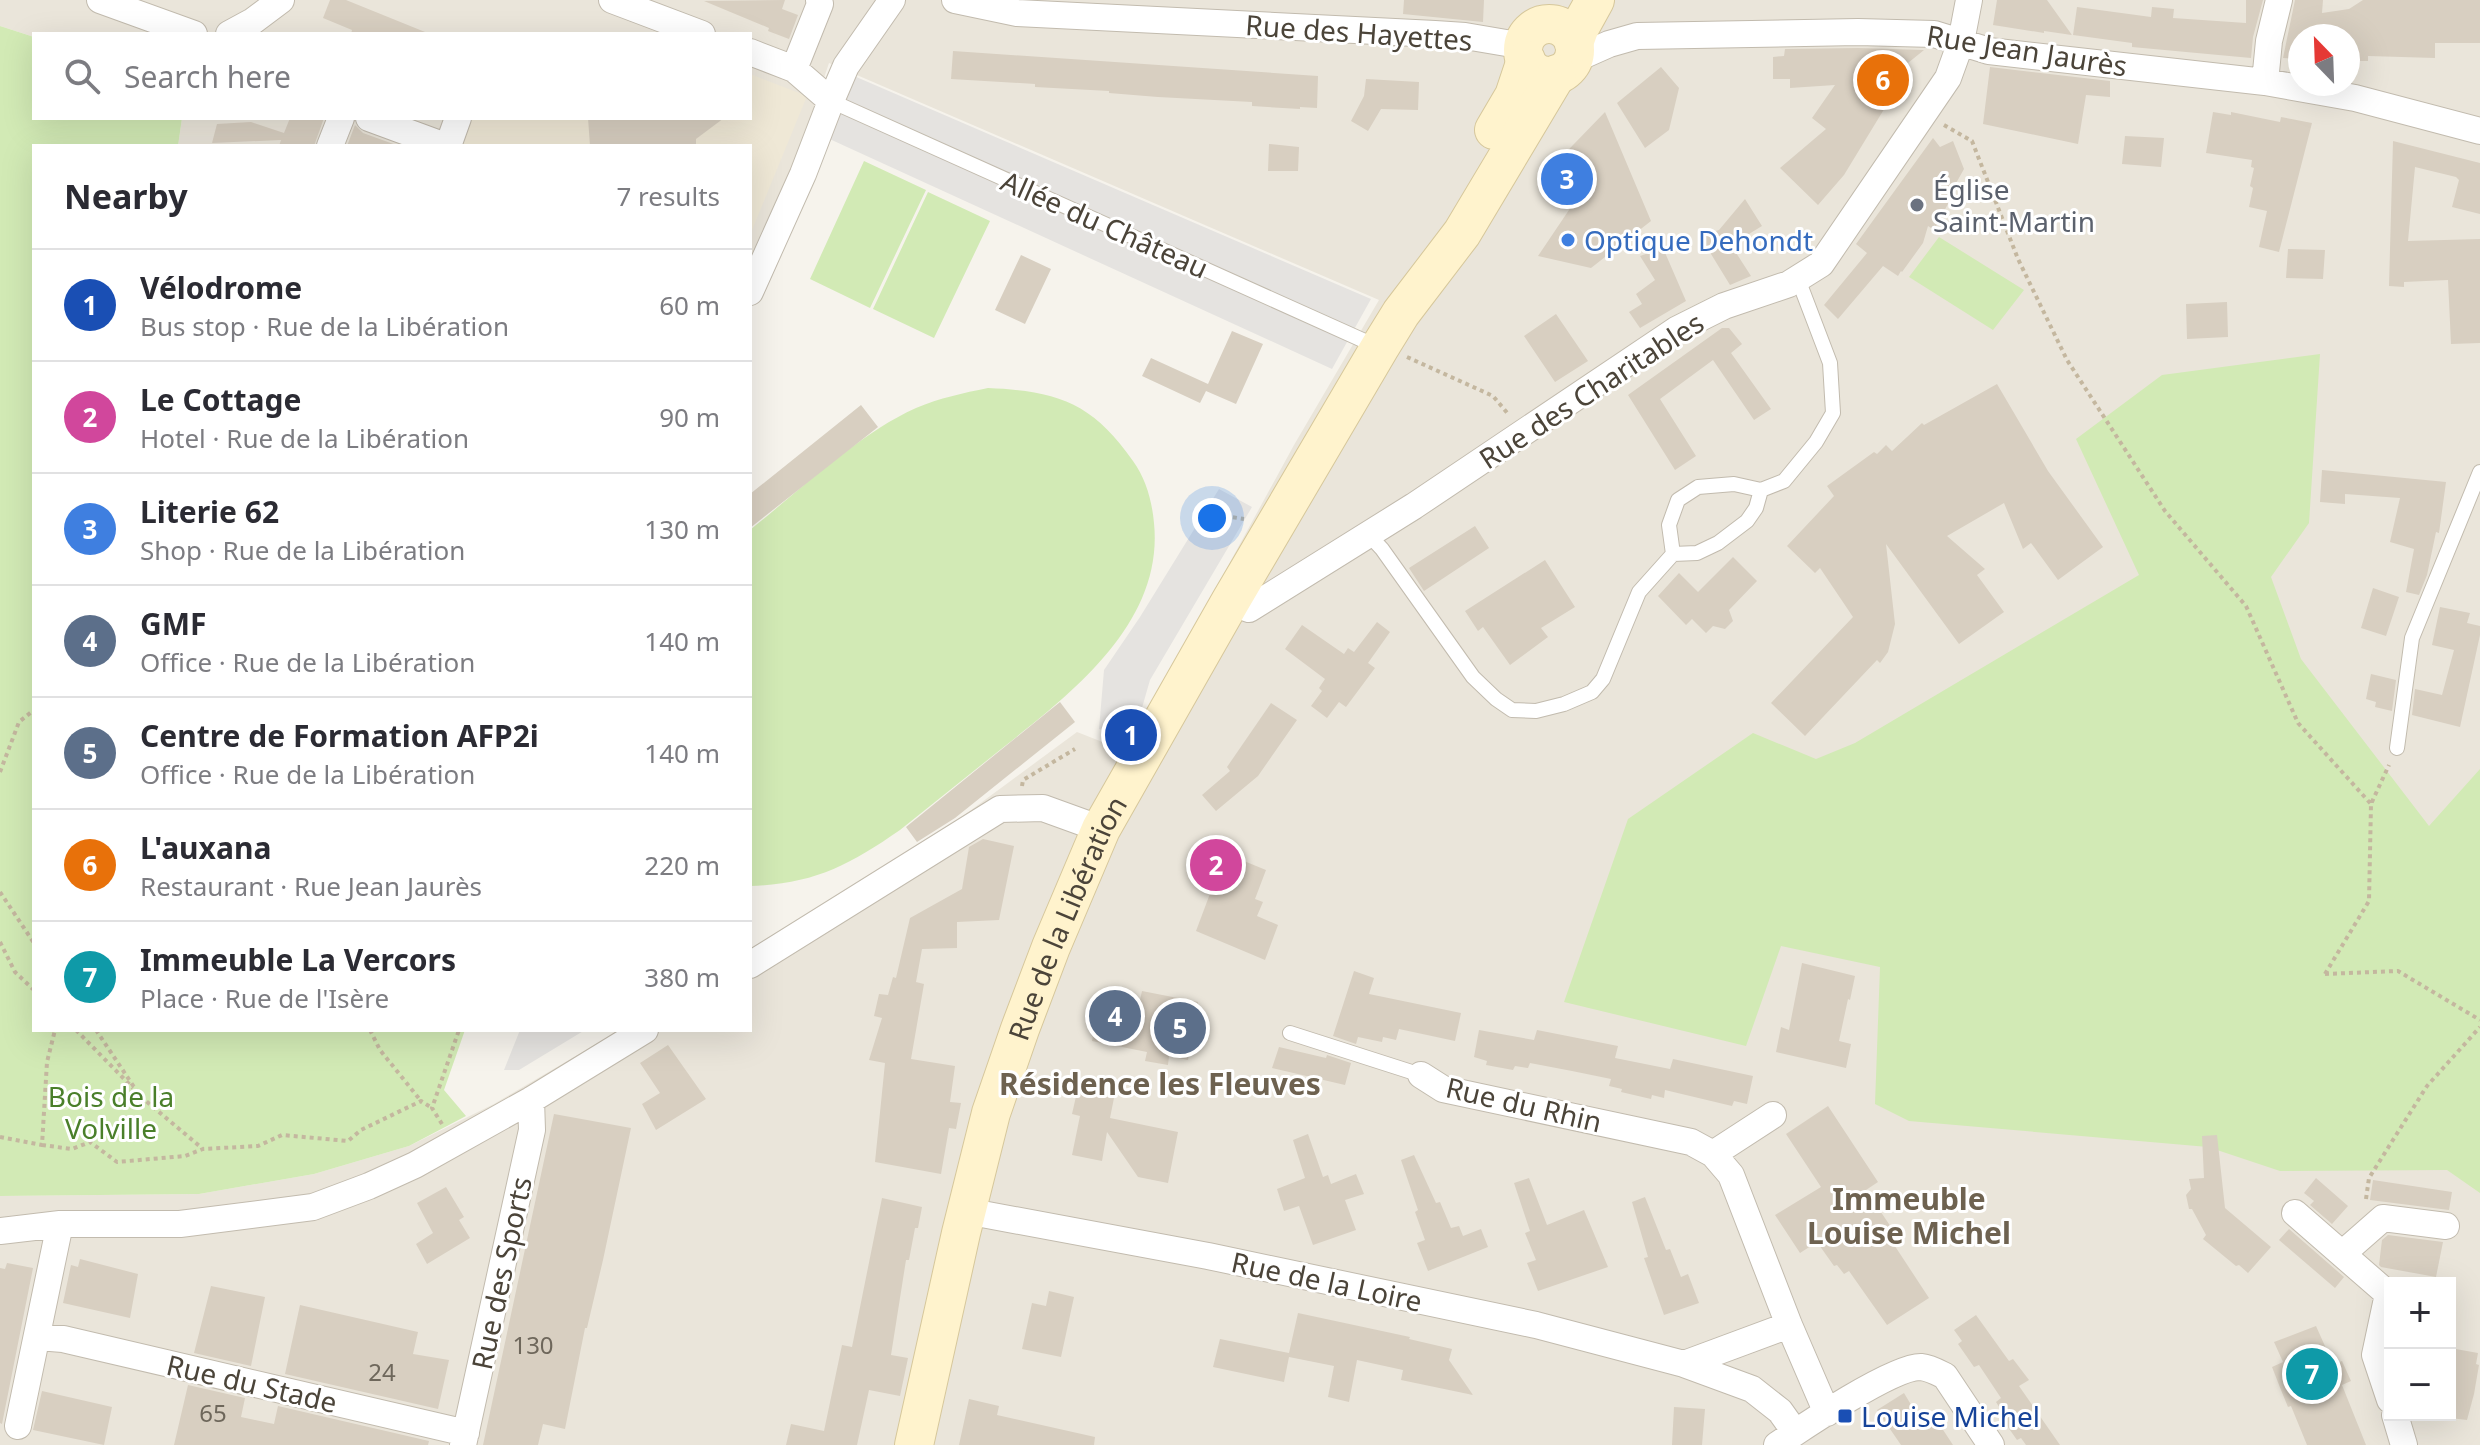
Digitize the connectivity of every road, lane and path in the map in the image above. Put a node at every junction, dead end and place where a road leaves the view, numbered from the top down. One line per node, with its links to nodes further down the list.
1 (100, 0): 10 (street)
2 (281, 0): 11 (street)
3 (612, 0): 12 (street)
4 (819, 0): 16 (street)
5 (892, 0): 18 (street)
6 (955, 0): 14 (street, Rue des Hayettes)
7 (1595, 0): 14 (main road, Rue de la Libération)
8 (1969, 0): 13 (street, Rue des Charitables)
9 (2279, 0): 17 (street)
10 (188, 32)
11 (233, 32)
12 (697, 32)
13 (1961, 42): 14 (street, Rue Jean Jaurès); 17 (street, Rue Jean Jaurès); 19 (street, Rue des Charitables)
14 (1552, 44): 29 (main road, Rue de la Libération)
15 (752, 53): 16 (street, Allée du Château)
16 (794, 69): 18 (street, Allée du Château)
17 (2265, 82): 23 (street, Rue Jean Jaurès)
18 (831, 101): 28 (street); 29 (lane, Allée du Château)
19 (1924, 114): 27 (street, Rue des Charitables); 42 (path)
20 (340, 120): 24 (street)
21 (374, 120): 25 (street)
22 (457, 120): 26 (street)
23 (2480, 131)
24 (331, 144)
25 (440, 144)
26 (447, 144)
27 (1798, 279): 30 (street, Rue des Charitables); 32 (lane)
28 (752, 288)
29 (1380, 347): 30 (path); 37 (main road, Rue de la Libération)
30 (1524, 432): 35 (street, Rue des Charitables)
31 (2480, 472): 39 (lane)
32 (1761, 490): 36 (lane); 36 (lane)
33 (1225, 516): 34 (path)
34 (1250, 520)
35 (1368, 534): 36 (lane); 37 (street, Rue des Charitables)
36 (1673, 554)
37 (1230, 602): 44 (main road, Rue de la Libération)
38 (32, 712): 41 (path)
39 (2397, 748): 42 (path)
40 (1075, 749): 43 (path)
41 (0, 772)
42 (2371, 804): 50 (path)
43 (1018, 808): 44 (street); 48 (street)
44 (1101, 829): 70 (main road, Rue de la Libération)
45 (0, 892): 46 (path)
46 (32, 940)
47 (0, 942): 49 (path)
48 (752, 964)
49 (32, 988)
50 (2480, 1020)
51 (2480, 1027): 72 (path)
52 (54, 1032): 67 (path)
53 (78, 1032): 60 (path)
54 (97, 1032): 60 (path)
55 (371, 1032): 62 (path)
56 (458, 1032): 63 (path)
57 (642, 1032): 61 (street)
58 (1290, 1033): 59 (lane, Rue du Rhin)
59 (1421, 1075): 69 (street, Rue du Rhin)
60 (140, 1096): 68 (path)
61 (531, 1100): 66 (street); 84 (street, Rue des Sports)
62 (421, 1101): 63 (path); 68 (path)
63 (432, 1108): 66 (path)
64 (1773, 1115): 69 (street)
65 (0, 1137): 67 (path)
66 (454, 1144): 73 (street)
67 (42, 1145): 68 (path)
68 (203, 1149)
69 (1713, 1154): 77 (street)
70 (966, 1211): 79 (street, Rue de la Loire); 86 (main road, Rue de la Libération)
71 (2295, 1213): 76 (street)
72 (2383, 1218): 74 (street); 76 (street)
73 (60, 1224): 75 (street); 78 (street)
74 (2446, 1226)
75 (0, 1231)
76 (2342, 1254): 80 (street)
77 (1789, 1325): 79 (street); 81 (street)
78 (38, 1337): 83 (street); 84 (street, Rue du Stade)
79 (1684, 1364): 85 (street, Rue de la Loire)
80 (2384, 1382)
81 (1827, 1413): 85 (street); 87 (street)
82 (2397, 1421): 88 (street)
83 (18, 1426)
84 (464, 1439)
85 (1786, 1439)
86 (914, 1445)
87 (1991, 1445)
88 (2404, 1445)

